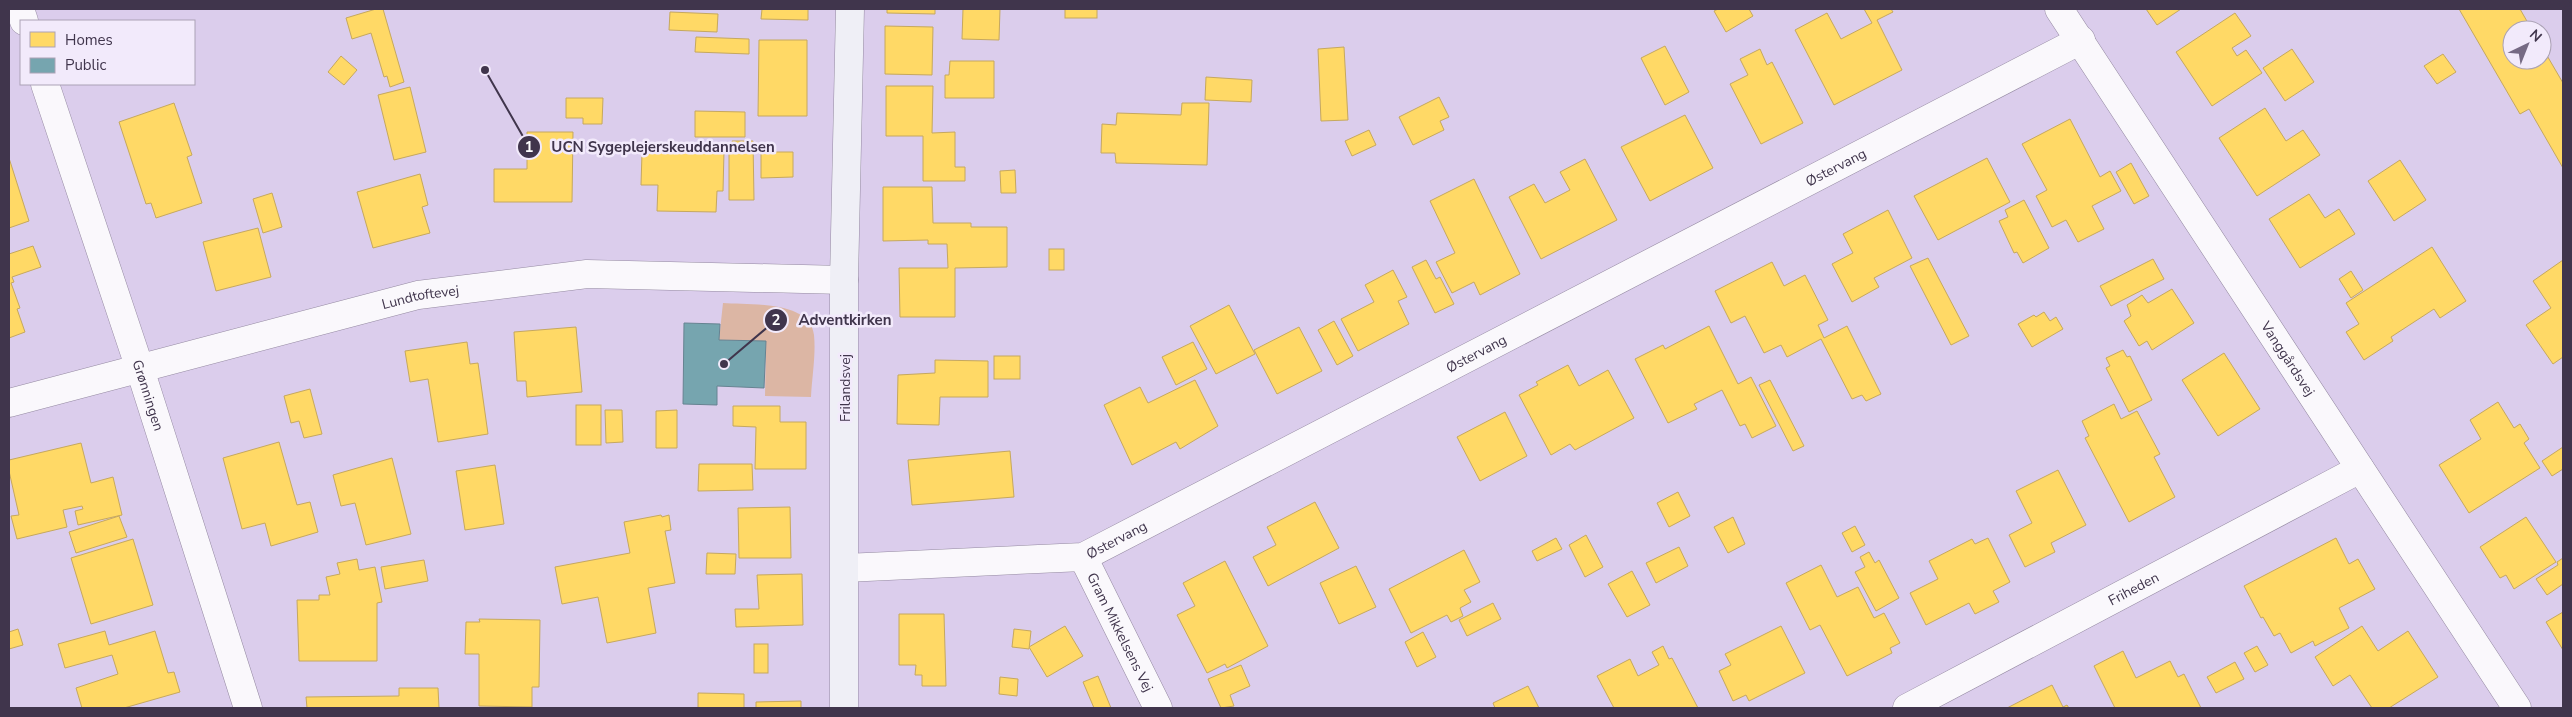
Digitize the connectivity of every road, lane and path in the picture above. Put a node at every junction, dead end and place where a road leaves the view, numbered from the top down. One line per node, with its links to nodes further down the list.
1 (850, 9): 5 (street, Frilandsvej)
2 (2059, 9): 3 (street, Vanggårdsvej)
3 (2081, 40): 8 (street, Vanggårdsvej); 9 (street, Østervang)
4 (45, 85): 6 (street, Grønningen)
5 (844, 280): 6 (street, Lundtoftevej); 10 (street, Frilandsvej)
6 (140, 369): 7 (street, Lundtoftevej); 11 (street, Grønningen)
7 (9, 403)
8 (2360, 469): 14 (street, Friheden); 15 (street, Vanggårdsvej)
9 (1082, 557): 10 (street, Østervang); 13 (street, Gram Mikkelsens Vej)
10 (845, 568): 12 (street, Frilandsvej)
11 (248, 708)
12 (844, 708)
13 (1158, 708)
14 (1907, 708)
15 (2517, 708)

